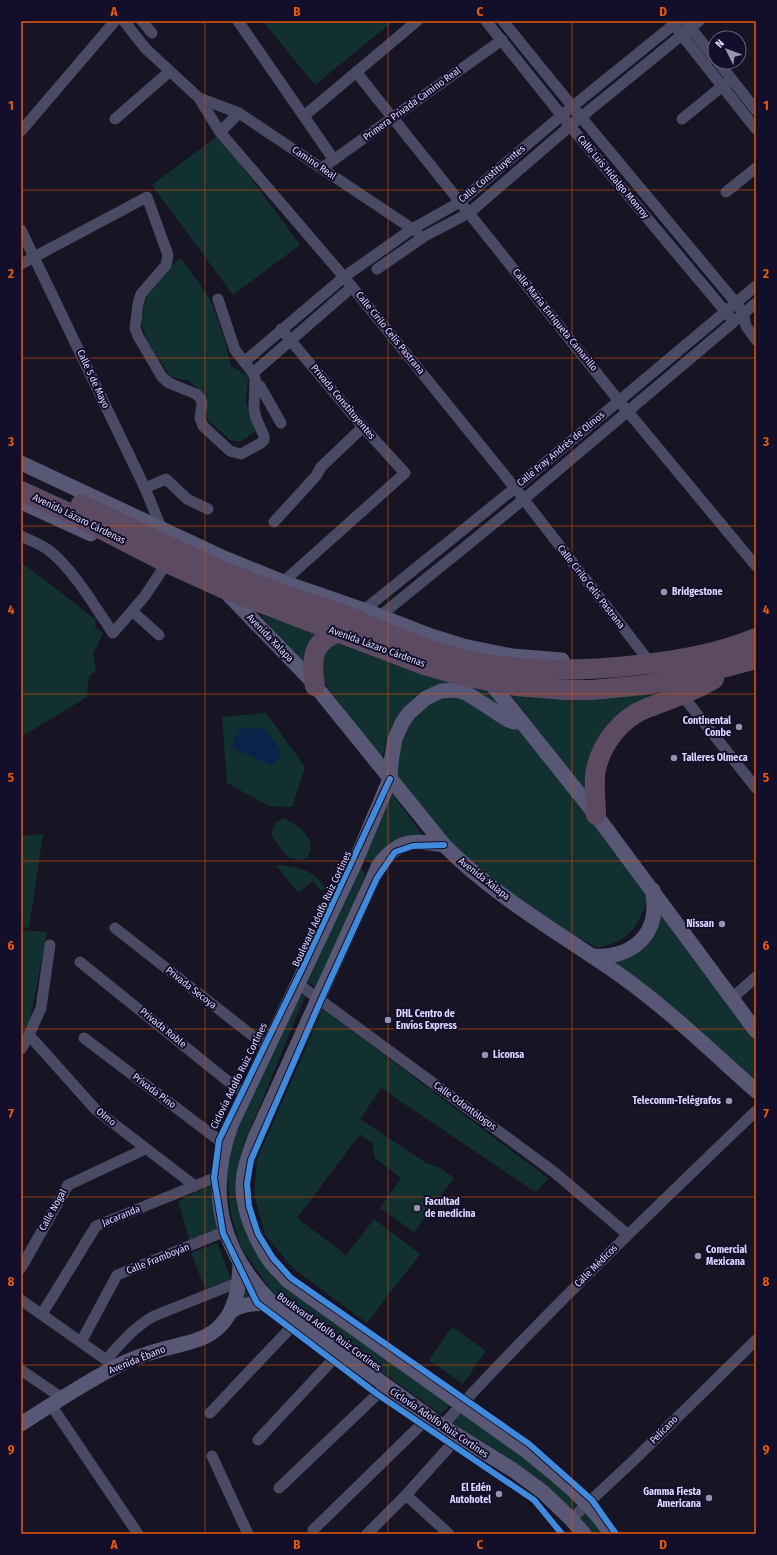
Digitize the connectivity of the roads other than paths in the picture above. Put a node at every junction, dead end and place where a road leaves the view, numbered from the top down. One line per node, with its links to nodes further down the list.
1 (115, 21): 31 (street)
2 (124, 21): 15 (street, Calle Cirilo Celis Pastrana)
3 (142, 21): 10 (street)
4 (238, 21): 24 (street)
5 (417, 21): 16 (street)
6 (486, 21): 12 (street, Calle Luis Hidalgo Monroy)
7 (503, 21): 20 (street, Calle Luis Hidalgo Monroy)
8 (674, 22): 11 (street); 20 (street, Calle Constituyentes)
9 (691, 23): 11 (street, Calle Constituyentes); 13 (street)
10 (152, 33)
11 (681, 35): 18 (street); 25 (street, Calle Constituyentes)
12 (502, 40): 23 (street, Calle Luis Hidalgo Monroy); 26 (street, Primera Privada Camino Real)
13 (707, 47)
14 (724, 70): 17 (street)
15 (169, 72): 19 (street, Calle Cirilo Celis Pastrana); 27 (street)
16 (356, 72): 24 (street); 26 (street, Calle María Enriqueta Camarillo)
17 (731, 79): 18 (street); 21 (street)
18 (722, 86): 28 (street); 30 (street)
19 (199, 98): 22 (street, Camino Real); 32 (street, Calle Cirilo Celis Pastrana)
20 (572, 107): 23 (street, Calle Constituyentes); 25 (street, Calle Luis Hidalgo Monroy)
21 (756, 110)
22 (239, 113): 32 (street); 34 (street, Camino Real)
23 (562, 115): 29 (street, Calle Luis Hidalgo Monroy); 37 (street, Calle Constituyentes)
24 (304, 116): 33 (street)
25 (580, 117): 29 (street, Calle Constituyentes); 49 (street, Calle Luis Hidalgo Monroy)
26 (393, 118): 33 (street, Primera Privada Camino Real); 37 (street, Calle María Enriqueta Camarillo)
27 (114, 119)
28 (682, 119)
29 (570, 126): 38 (street, Calle Constituyentes); 51 (street, Calle Luis Hidalgo Monroy)
30 (756, 129)
31 (21, 131)
32 (220, 132): 45 (street, Calle Cirilo Celis Pastrana)
33 (334, 160): 34 (street, Primera Privada Camino Real)
34 (322, 168): 39 (street, Camino Real)
35 (756, 168): 36 (street)
36 (726, 192)
37 (460, 202): 38 (street, Calle María Enriqueta Camarillo); 39 (street, Calle Constituyentes)
38 (469, 213): 41 (street, Calle Constituyentes); 60 (street, Calle María Enriqueta Camarillo)
39 (412, 229): 41 (street, Camino Real); 45 (street, Calle Constituyentes)
40 (21, 230): 42 (street, Calle 5 de Mayo)
41 (425, 236): 44 (street, Calle Constituyentes)
42 (35, 257): 43 (street); 59 (street); 66 (street, Calle 5 de Mayo)
43 (21, 264)
44 (377, 269)
45 (344, 277): 47 (street, Calle Cirilo Celis Pastrana); 55 (street, Calle Constituyentes)
46 (756, 286): 49 (street, Calle Fray Andrés de Olmos)
47 (352, 287): 56 (street); 67 (street, Calle Cirilo Celis Pastrana)
48 (218, 299): 58 (street)
49 (736, 303): 51 (street, Calle Fray Andrés de Olmos); 52 (street, Calle Luis Hidalgo Monroy)
50 (756, 303): 52 (street, Calle Fray Andrés de Olmos)
51 (726, 311): 53 (street, Calle Luis Hidalgo Monroy); 60 (street, Calle Fray Andrés de Olmos)
52 (743, 313): 53 (street, Calle Fray Andrés de Olmos); 54 (street, Calle Luis Hidalgo Monroy)
53 (734, 321): 54 (street, Calle Luis Hidalgo Monroy); 61 (street, Calle Fray Andrés de Olmos)
54 (746, 326): 57 (street, Calle Luis Hidalgo Monroy)
55 (281, 329): 56 (street, Privada Constituyentes); 58 (street, Calle Constituyentes)
56 (291, 340): 59 (street); 63 (street, Privada Constituyentes)
57 (756, 340)
58 (244, 362): 59 (street)
59 (254, 377): 62 (street)
60 (619, 401): 61 (street, Calle María Enriqueta Camarillo); 67 (street, Calle Fray Andrés de Olmos)
61 (628, 412): 69 (street, Calle Fray Andrés de Olmos); 78 (street, Calle María Enriqueta Camarillo)
62 (281, 423)
63 (363, 427): 73 (street); 79 (street, Privada Constituyentes)
64 (21, 463): 74 (main road)
65 (21, 477): 71 (highway, Avenida Lázaro Cárdenas)
66 (145, 488): 72 (street); 74 (street, Calle 5 de Mayo)
67 (515, 488): 69 (street, Calle Cirilo Celis Pastrana); 82 (street, Calle Fray Andrés de Olmos)
68 (21, 491): 71 (highway, Avenida Lázaro Cárdenas)
69 (524, 499): 82 (street, Calle Fray Andrés de Olmos); 87 (street, Calle Cirilo Celis Pastrana)
70 (21, 502): 75 (main road)
71 (77, 509): 75 (highway, Avenida Lázaro Cárdenas); 82 (highway, Avenida Lázaro Cárdenas)
72 (208, 509)
73 (274, 522)
74 (162, 530): 79 (main road)
75 (111, 534): 77 (highway, Avenida Lázaro Cárdenas)
76 (21, 536): 81 (street)
77 (167, 563): 80 (highway, Avenida Lázaro Cárdenas); 81 (street)
78 (756, 566)
79 (283, 582): 82 (main road)
80 (222, 588): 83 (highway, Avenida Lázaro Cárdenas); 92 (main road, Avenida Xalapa)
81 (132, 611): 84 (street)
82 (371, 617): 83 (highway); 86 (highway, Avenida Lázaro Cárdenas)
83 (337, 632): 91 (highway, Avenida Lázaro Cárdenas); 92 (highway)
84 (159, 635)
85 (756, 638): 89 (highway, Avenida Lázaro Cárdenas)
86 (468, 654): 87 (main road); 89 (highway, Avenida Lázaro Cárdenas); 91 (main road)
87 (645, 656): 89 (main road)
88 (756, 659): 90 (highway, Avenida Lázaro Cárdenas)
89 (682, 660)
90 (730, 667): 91 (highway, Avenida Lázaro Cárdenas); 93 (highway)
91 (490, 682): 94 (main road)
92 (315, 686): 95 (main road, Avenida Xalapa)
93 (682, 695): 96 (street); 97 (highway)
94 (522, 722): 95 (main road, Boulevard Adolfo Ruiz Cortines); 97 (main road)
95 (390, 779): 98 (main road, Avenida Xalapa); 99 (main road, Boulevard Adolfo Ruiz Cortines)
96 (756, 788)
97 (596, 815): 101 (main road)
98 (444, 845): 100 (main road, Boulevard Adolfo Ruiz Cortines); 104 (main road, Avenida Xalapa)
99 (354, 865): 100 (main road); 107 (main road, Boulevard Adolfo Ruiz Cortines)
100 (373, 878): 108 (main road, Boulevard Adolfo Ruiz Cortines)
101 (653, 890): 104 (main road); 109 (main road)
102 (115, 928): 113 (street, Privada Secoya)
103 (50, 945): 111 (street)
104 (592, 956): 115 (main road, Avenida Xalapa)
105 (80, 962): 116 (street, Privada Roble)
106 (756, 977): 109 (street)
107 (297, 983): 108 (street, Calle Odontólogos); 113 (main road, Boulevard Adolfo Ruiz Cortines)
108 (318, 998): 123 (street, Calle Odontólogos); 139 (main road, Boulevard Adolfo Ruiz Cortines)
109 (731, 999): 110 (main road)
110 (756, 1031)
111 (29, 1035): 114 (street); 119 (street, Olmo)
112 (84, 1038): 118 (street, Privada Pino)
113 (267, 1047): 116 (main road, Boulevard Adolfo Ruiz Cortines)
114 (21, 1049)
115 (756, 1091)
116 (245, 1095): 118 (main road, Boulevard Adolfo Ruiz Cortines)
117 (756, 1111): 123 (street, Calle Médicos)
118 (224, 1144): 120 (main road, Boulevard Adolfo Ruiz Cortines)
119 (145, 1149): 121 (street, Olmo); 125 (street, Calle Nogal)
120 (219, 1176): 121 (street, Jacaranda); 122 (main road, Boulevard Adolfo Ruiz Cortines)
121 (195, 1186): 130 (street, Jacaranda)
122 (226, 1231): 124 (main road, Boulevard Adolfo Ruiz Cortines); 133 (street, Calle Framboyán)
123 (627, 1234): 139 (street, Calle Médicos)
124 (240, 1265): 126 (main road, Avenida Ébano); 128 (main road, Boulevard Adolfo Ruiz Cortines)
125 (21, 1268)
126 (239, 1282): 129 (main road, Avenida Ébano); 135 (street)
127 (21, 1300): 130 (street)
128 (273, 1304): 129 (main road, Avenida Ébano); 131 (main road, Boulevard Adolfo Ruiz Cortines)
129 (231, 1311): 135 (main road, Avenida Ébano)
130 (42, 1314): 133 (street)
131 (297, 1321): 134 (main road, Boulevard Adolfo Ruiz Cortines); 140 (street)
132 (756, 1340): 149 (street, Pelícano)
133 (81, 1342): 135 (street)
134 (340, 1352): 137 (main road, Boulevard Adolfo Ruiz Cortines); 145 (street)
135 (111, 1363): 138 (main road, Avenida Ébano)
136 (21, 1370): 138 (street)
137 (386, 1386): 141 (main road, Boulevard Adolfo Ruiz Cortines); 147 (street)
138 (56, 1401): 142 (main road, Avenida Ébano); 152 (street)
139 (462, 1404): 143 (street, Calle Médicos); 149 (main road, Boulevard Adolfo Ruiz Cortines)
140 (210, 1413)
141 (429, 1417): 143 (main road, Boulevard Adolfo Ruiz Cortines); 151 (street)
142 (21, 1424)
143 (442, 1426): 144 (main road, Boulevard Adolfo Ruiz Cortines)
144 (458, 1437): 148 (street); 150 (main road, Boulevard Adolfo Ruiz Cortines)
145 (258, 1440)
146 (212, 1456): 153 (street)
147 (279, 1488)
148 (406, 1495): 154 (street); 155 (street)
149 (588, 1504): 150 (street, Pelícano); 157 (main road, Boulevard Adolfo Ruiz Cortines)
150 (571, 1519): 156 (main road, Boulevard Adolfo Ruiz Cortines)
151 (313, 1530)
152 (137, 1533)
153 (248, 1534)
154 (367, 1534)
155 (449, 1534)
156 (584, 1534)
157 (611, 1534)

